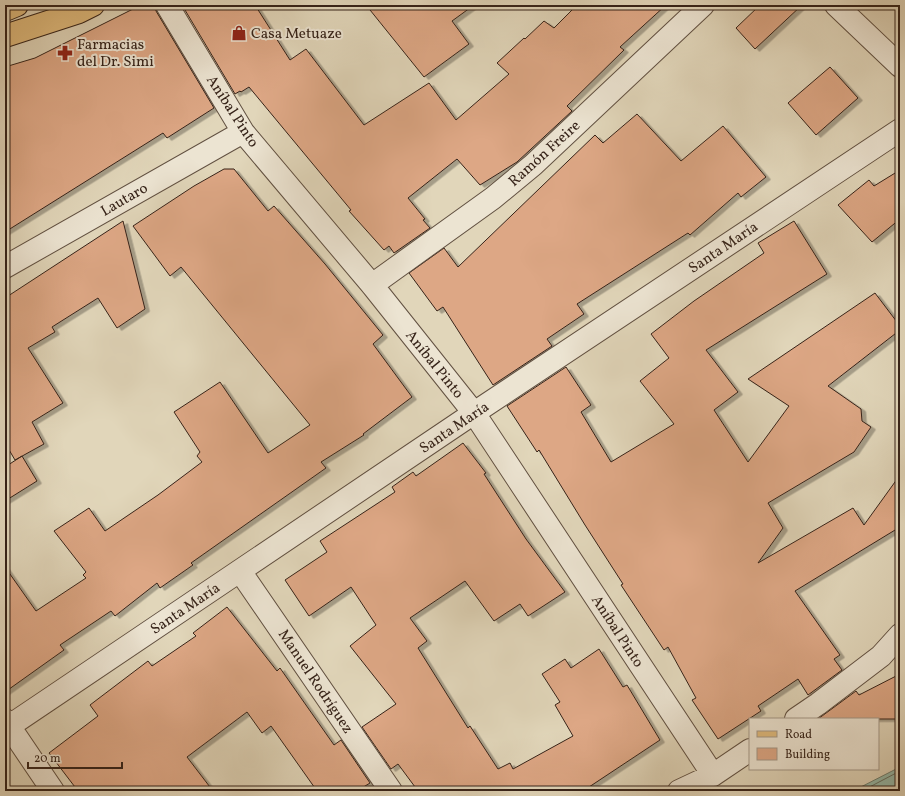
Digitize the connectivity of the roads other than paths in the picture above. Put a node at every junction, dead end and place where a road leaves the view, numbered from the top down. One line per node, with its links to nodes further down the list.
1 (18, 5): 6 (main road)
2 (93, 5): 7 (main road)
3 (168, 5): 10 (street, Aníbal Pinto)
4 (703, 5): 12 (street, Ramón Freire)
5 (836, 5): 8 (street)
6 (5, 10)
7 (5, 36)
8 (900, 66)
9 (900, 130): 13 (street, Santa María)
10 (243, 132): 11 (street, Lautaro); 12 (street, Aníbal Pinto)
11 (5, 267)
12 (372, 285): 13 (street, Aníbal Pinto)
13 (474, 413): 14 (street, Santa María); 19 (street, Aníbal Pinto)
14 (240, 571): 17 (street, Santa María); 21 (street, Manuel Rodríguez)
15 (900, 635): 16 (street)
16 (797, 718)
17 (6, 725): 20 (street)
18 (749, 751): 19 (street)
19 (713, 775): 22 (street)
20 (53, 791)
21 (391, 791)
22 (679, 791)

